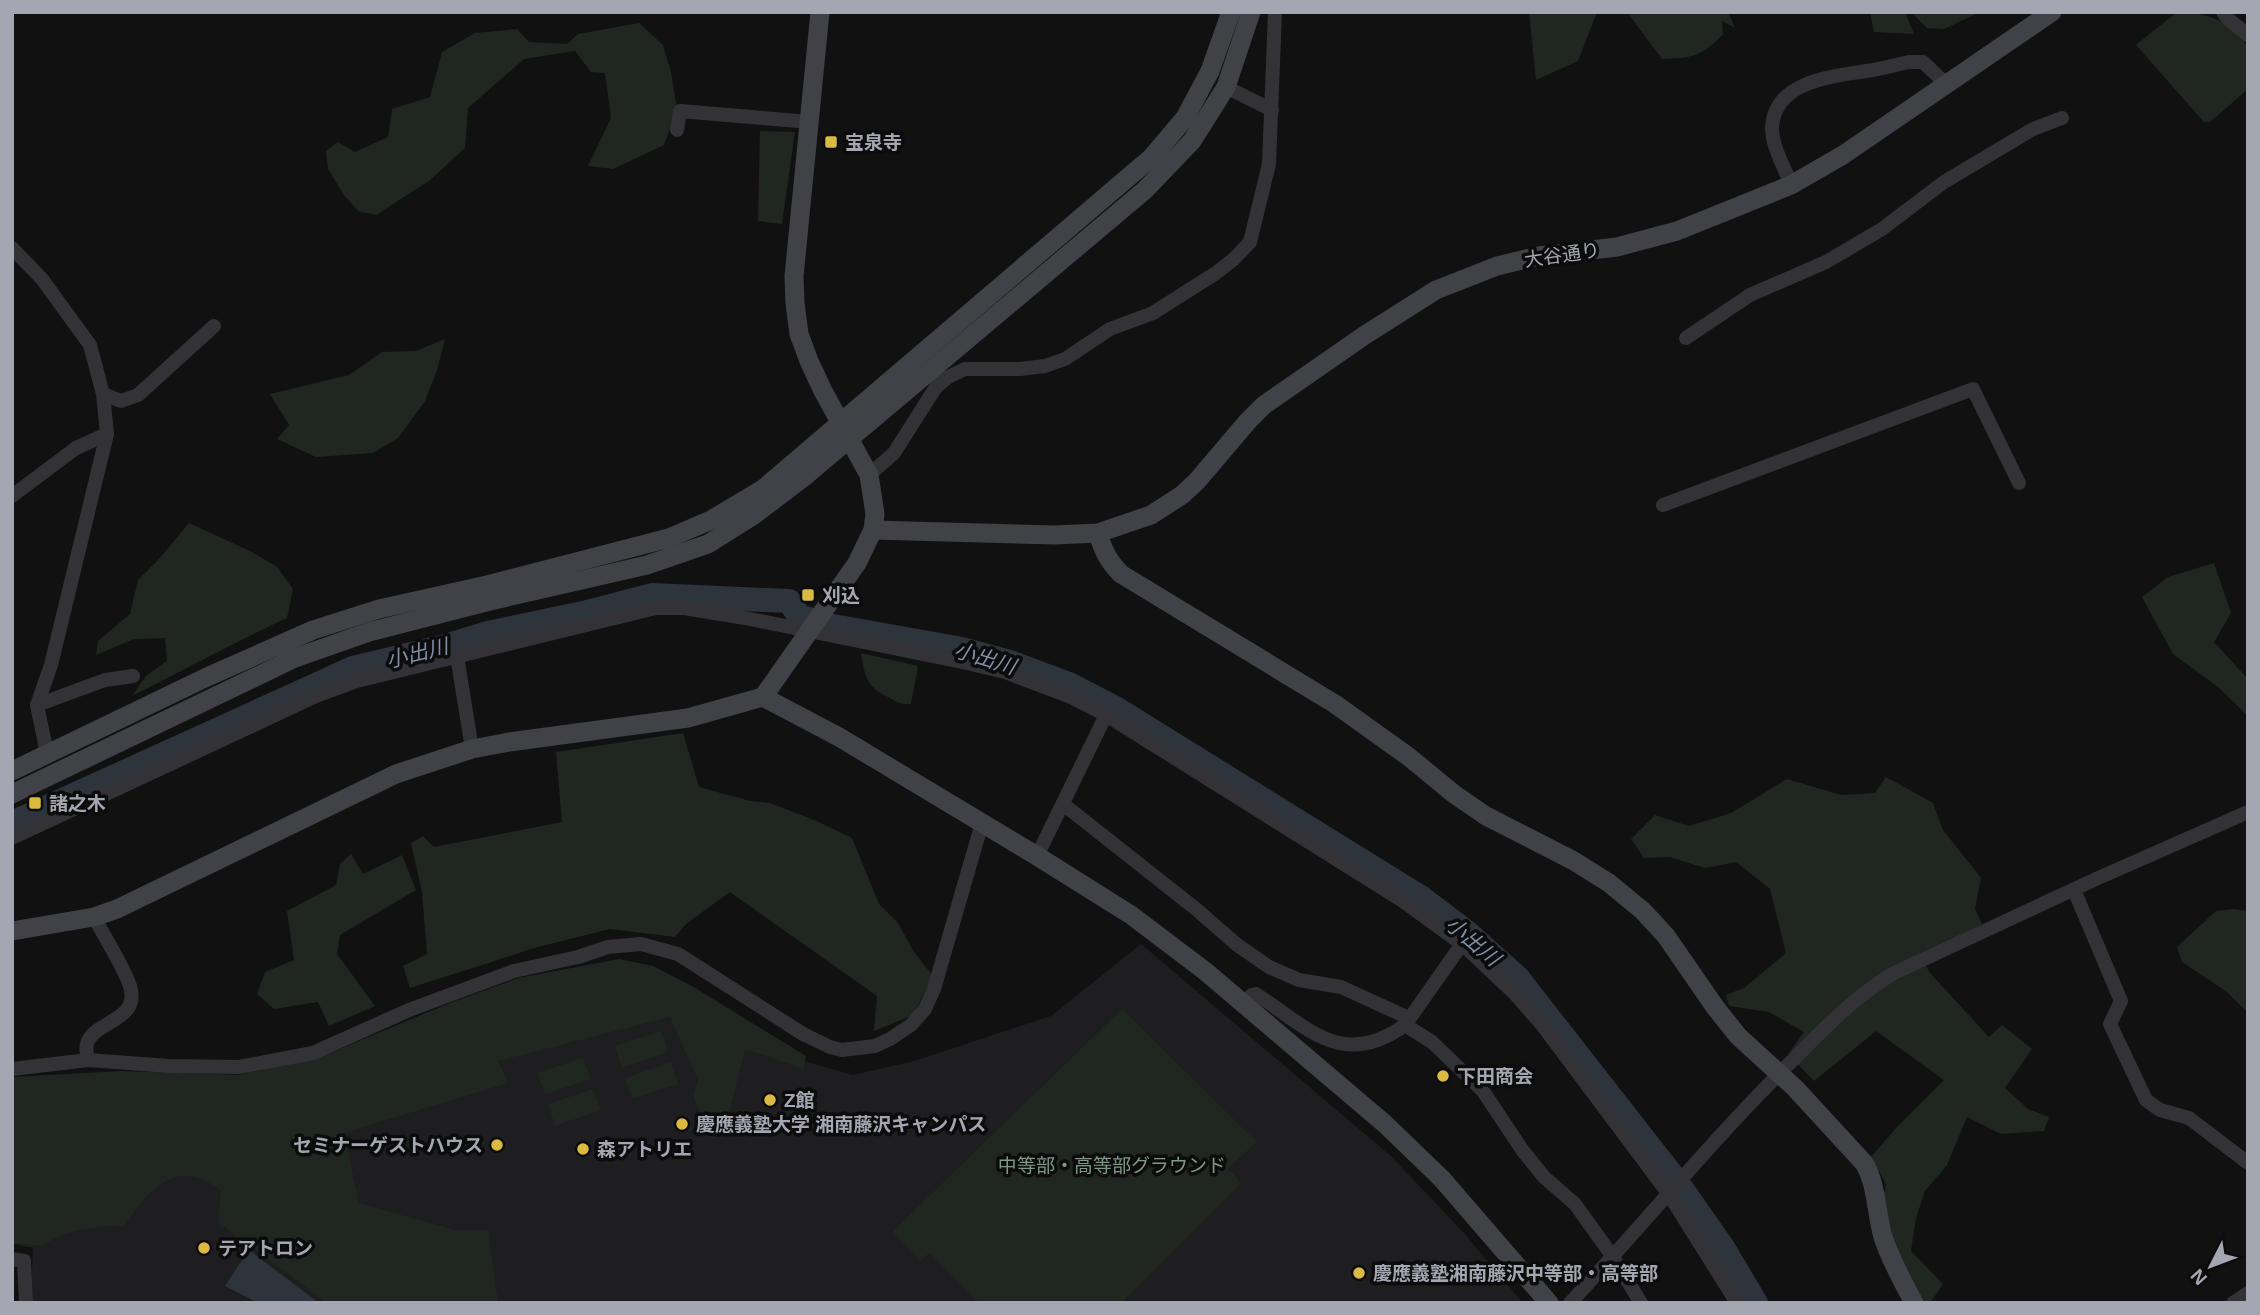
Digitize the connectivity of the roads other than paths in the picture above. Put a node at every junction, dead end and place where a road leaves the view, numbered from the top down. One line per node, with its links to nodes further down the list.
1 (820, 12): 12 (street)
2 (1231, 12): 19 (street)
3 (1251, 12): 9 (street)
4 (1275, 12): 10 (street)
5 (2052, 12): 8 (street, 大谷通り)
6 (2223, 12): 7 (street)
7 (2248, 35)
8 (1946, 84): 14 (street, 大谷通り); 14 (street)
9 (1226, 87): 10 (street); 21 (street)
10 (1272, 110): 22 (street)
11 (2062, 118): 17 (street)
12 (810, 122): 13 (street); 19 (street)
13 (677, 130)
14 (1791, 185): 27 (street, 大谷通り)
15 (12, 248): 18 (street)
16 (214, 326): 18 (street)
17 (1686, 338)
18 (103, 394): 20 (street)
19 (839, 422): 21 (street); 35 (street)
20 (107, 434): 24 (street); 32 (street)
21 (850, 440): 22 (street); 37 (street)
22 (869, 475): 26 (street)
23 (2019, 483): 25 (street)
24 (12, 496)
25 (1663, 505)
26 (873, 530): 27 (street, 大谷通り); 28 (street)
27 (1098, 533): 51 (street)
28 (814, 624): 29 (street); 31 (street); 33 (street)
29 (457, 656): 34 (street); 41 (street)
30 (133, 676): 32 (street)
31 (763, 697): 34 (street); 40 (street)
32 (37, 705): 35 (street)
33 (1106, 715): 38 (street); 46 (street)
34 (472, 749): 44 (street)
35 (47, 754): 36 (street)
36 (12, 771)
37 (12, 794)
38 (1063, 804): 42 (street); 48 (street)
39 (2248, 812): 43 (street)
40 (982, 823): 42 (street); 49 (street)
41 (12, 838)
42 (1037, 856): 47 (street)
43 (2074, 890): 51 (street); 52 (street)
44 (94, 917): 45 (street); 49 (street)
45 (12, 931)
46 (1462, 944): 48 (street); 53 (street)
47 (1243, 1003): 48 (street); 58 (street)
48 (1407, 1022): 54 (street)
49 (88, 1060): 50 (street)
50 (12, 1069)
51 (1778, 1074): 53 (street); 62 (street)
52 (2248, 1163)
53 (1670, 1191): 54 (street); 61 (street)
54 (1613, 1257): 59 (street); 60 (street)
55 (12, 1259): 57 (street)
56 (2248, 1293): 63 (street)
57 (26, 1303)
58 (1549, 1303)
59 (1570, 1303)
60 (1642, 1303)
61 (1737, 1303)
62 (1914, 1303)
63 (2233, 1303)

